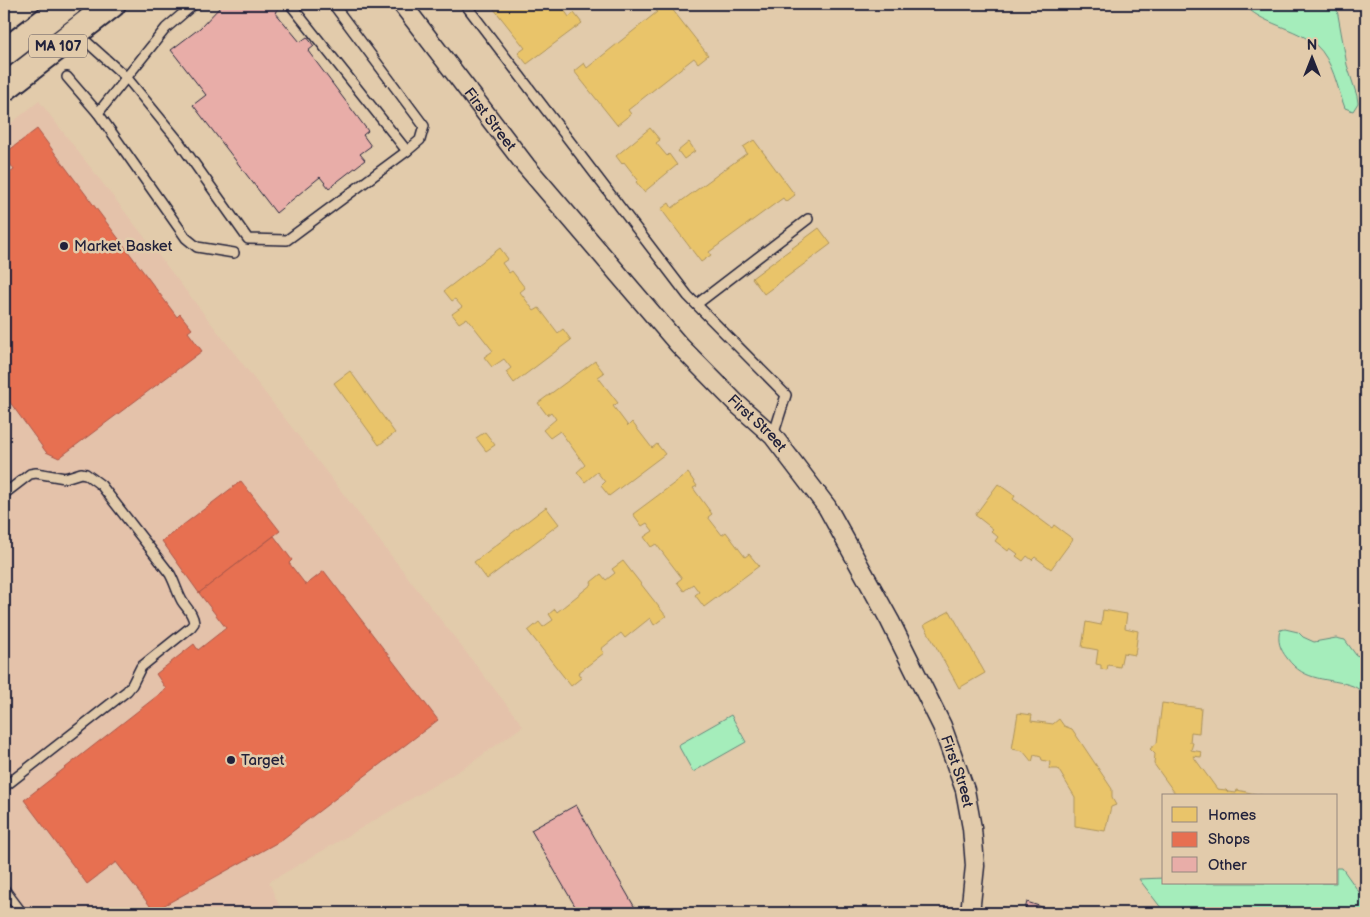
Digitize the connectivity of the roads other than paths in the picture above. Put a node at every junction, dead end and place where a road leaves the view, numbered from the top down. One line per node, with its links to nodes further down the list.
1 (68, 4): 9 (main road, MA 107)
2 (112, 4): 8 (main road, MA 107)
3 (194, 4): 11 (lane)
4 (290, 4): 14 (lane)
5 (333, 4): 14 (lane)
6 (402, 4): 18 (street, First Street)
7 (465, 4): 17 (lane)
8 (76, 32): 11 (lane); 12 (main road, MA 107)
9 (4, 53)
10 (67, 77): 13 (lane)
11 (127, 78): 13 (lane); 14 (lane)
12 (4, 88)
13 (98, 113): 16 (lane)
14 (407, 151)
15 (808, 219): 17 (lane)
16 (234, 253)
17 (697, 304): 18 (lane)
18 (773, 436): 23 (street, First Street)
19 (4, 494): 20 (lane)
20 (4, 787)
21 (4, 889): 22 (lane)
22 (22, 913)
23 (970, 913)

